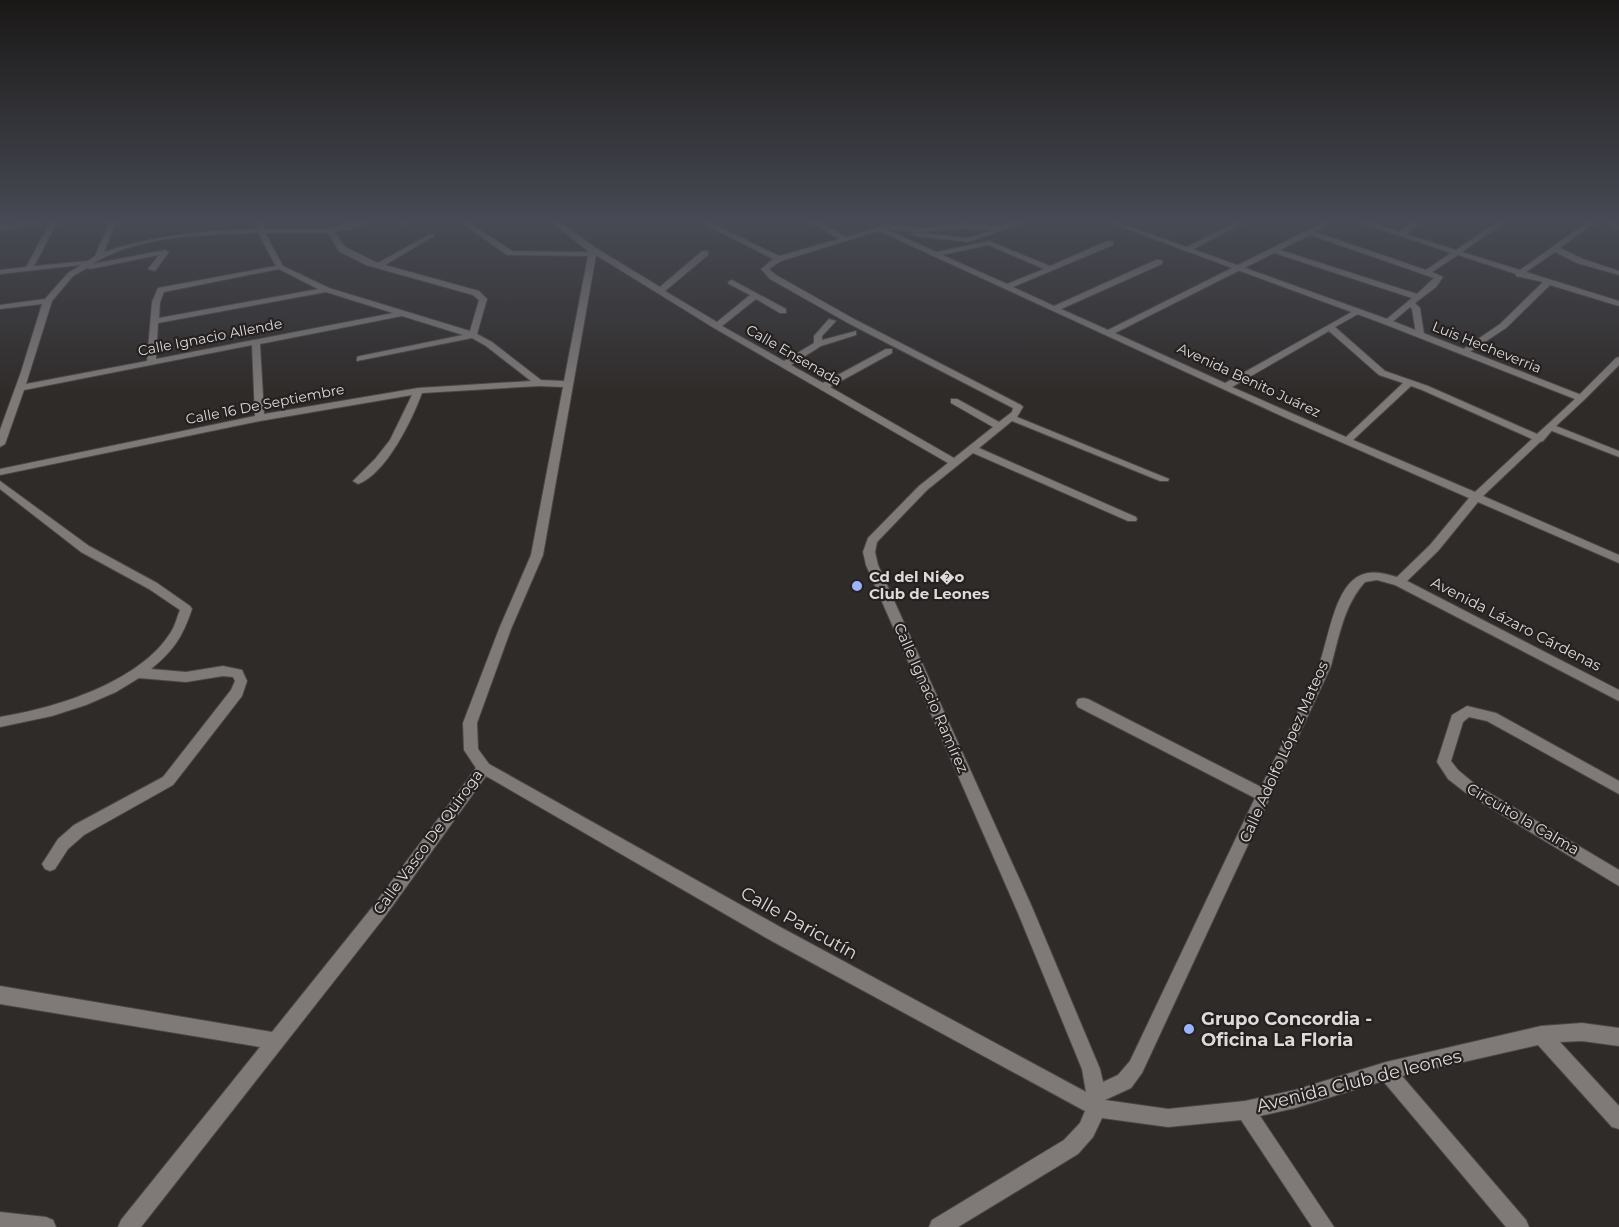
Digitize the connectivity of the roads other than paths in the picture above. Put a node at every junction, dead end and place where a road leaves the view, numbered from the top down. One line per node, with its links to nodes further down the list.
1 (66, 280): 24 (street)
2 (209, 280): 31 (street)
3 (307, 280): 20 (street)
4 (427, 280): 39 (street)
5 (587, 280): 49 (street, Calle Vasco De Quiroga)
6 (641, 280): 21 (street, Calle Ensenada)
7 (673, 280): 21 (street)
8 (779, 280): 57 (street)
9 (991, 280): 19 (street, Avenida Benito Juárez)
10 (1023, 280): 19 (street)
11 (1119, 280): 27 (street)
12 (1215, 280): 37 (street)
13 (1270, 280): 29 (street, Luis Hecheverria)
14 (1358, 280): 23 (street)
15 (1436, 280): 23 (street)
16 (1542, 280): 18 (street)
17 (732, 282): 22 (street)
18 (1548, 282): 25 (street); 43 (street)
19 (1006, 287): 27 (street, Avenida Benito Juárez)
20 (326, 290): 30 (street); 31 (street)
21 (660, 291): 34 (street, Calle Ensenada)
22 (754, 296): 28 (street); 34 (street)
23 (1414, 300): 33 (street); 38 (street)
24 (46, 302): 26 (street); 53 (street)
25 (1619, 304)
26 (0, 307)
27 (1056, 308): 37 (street, Avenida Benito Juárez)
28 (783, 311)
29 (1357, 311): 33 (street, Luis Hecheverria); 35 (street)
30 (405, 314): 39 (street); 40 (street, Calle Ignacio Allende)
31 (154, 321): 45 (street)
32 (832, 321): 41 (street)
33 (1387, 321): 38 (street, Luis Hecheverria)
34 (717, 326): 46 (street, Calle Ensenada)
35 (1331, 328): 50 (street); 51 (street)
36 (854, 333): 41 (street)
37 (1109, 333): 51 (street, Avenida Benito Juárez)
38 (1420, 334): 43 (street, Luis Hecheverria)
39 (473, 335): 44 (street); 48 (street)
40 (256, 342): 45 (street, Calle Ignacio Allende); 58 (street)
41 (818, 344): 46 (street)
42 (889, 351): 52 (street)
43 (1465, 352): 55 (street, Luis Hecheverria)
44 (360, 359)
45 (151, 362): 53 (street, Calle Ignacio Allende)
46 (784, 365): 52 (street, Calle Ensenada)
47 (1617, 365): 55 (street)
48 (539, 383): 49 (street, Calle 16 De Septiembre); 54 (street, Calle 16 De Septiembre)
49 (567, 384): 79 (street, Calle Vasco De Quiroga)
50 (1408, 384): 61 (street); 62 (street)
51 (1227, 386): 62 (street, Avenida Benito Juárez)
52 (823, 387): 66 (street, Calle Ensenada)
53 (20, 388): 63 (street)
54 (418, 391): 58 (street, Calle 16 De Septiembre); 69 (street)
55 (1581, 398): 60 (street)
56 (954, 401): 59 (street)
57 (1010, 417): 59 (street, Calle Ignacio Ramírez); 68 (street)
58 (260, 418): 67 (street, Calle 16 De Septiembre)
59 (998, 426): 64 (street, Calle Ignacio Ramírez)
60 (1550, 427): 61 (street); 65 (street)
61 (1540, 439): 71 (street)
62 (1347, 441): 71 (street, Avenida Benito Juárez)
63 (0, 444)
64 (970, 448): 66 (street, Calle Ignacio Ramírez); 72 (street)
65 (1619, 454)
66 (953, 462): 89 (street, Calle Ignacio Ramírez)
67 (0, 472)
68 (1164, 478)
69 (358, 481)
70 (0, 484): 75 (street)
71 (1476, 497): 73 (street, Avenida Benito Juárez); 74 (street)
72 (1132, 519)
73 (1619, 559)
74 (1399, 582): 76 (street, Avenida Lázaro Cárdenas); 81 (street, Calle Adolfo López Mateos)
75 (135, 673): 78 (street); 82 (street)
76 (1619, 696)
77 (1083, 703): 81 (street)
78 (0, 722)
79 (484, 768): 87 (street, Calle Vasco De Quiroga); 89 (street, Calle Paricutín)
80 (1619, 788): 83 (street, Circuito la Calma)
81 (1264, 796): 89 (street, Calle Adolfo López Mateos)
82 (50, 864)
83 (1619, 879)
84 (0, 994): 87 (street)
85 (1541, 1035): 86 (street, Avenida Club de leones); 88 (street, Avenida Club de leones); 91 (street)
86 (1619, 1037)
87 (274, 1041): 94 (street, Calle Vasco De Quiroga)
88 (1386, 1071): 90 (street, Avenida Club de leones); 97 (street)
89 (1097, 1101): 90 (street, Avenida Club de leones); 95 (street)
90 (1245, 1110): 96 (street)
91 (1619, 1120)
92 (0, 1222): 93 (street)
93 (46, 1227)
94 (128, 1227)
95 (939, 1227)
96 (1324, 1227)
97 (1519, 1227)

